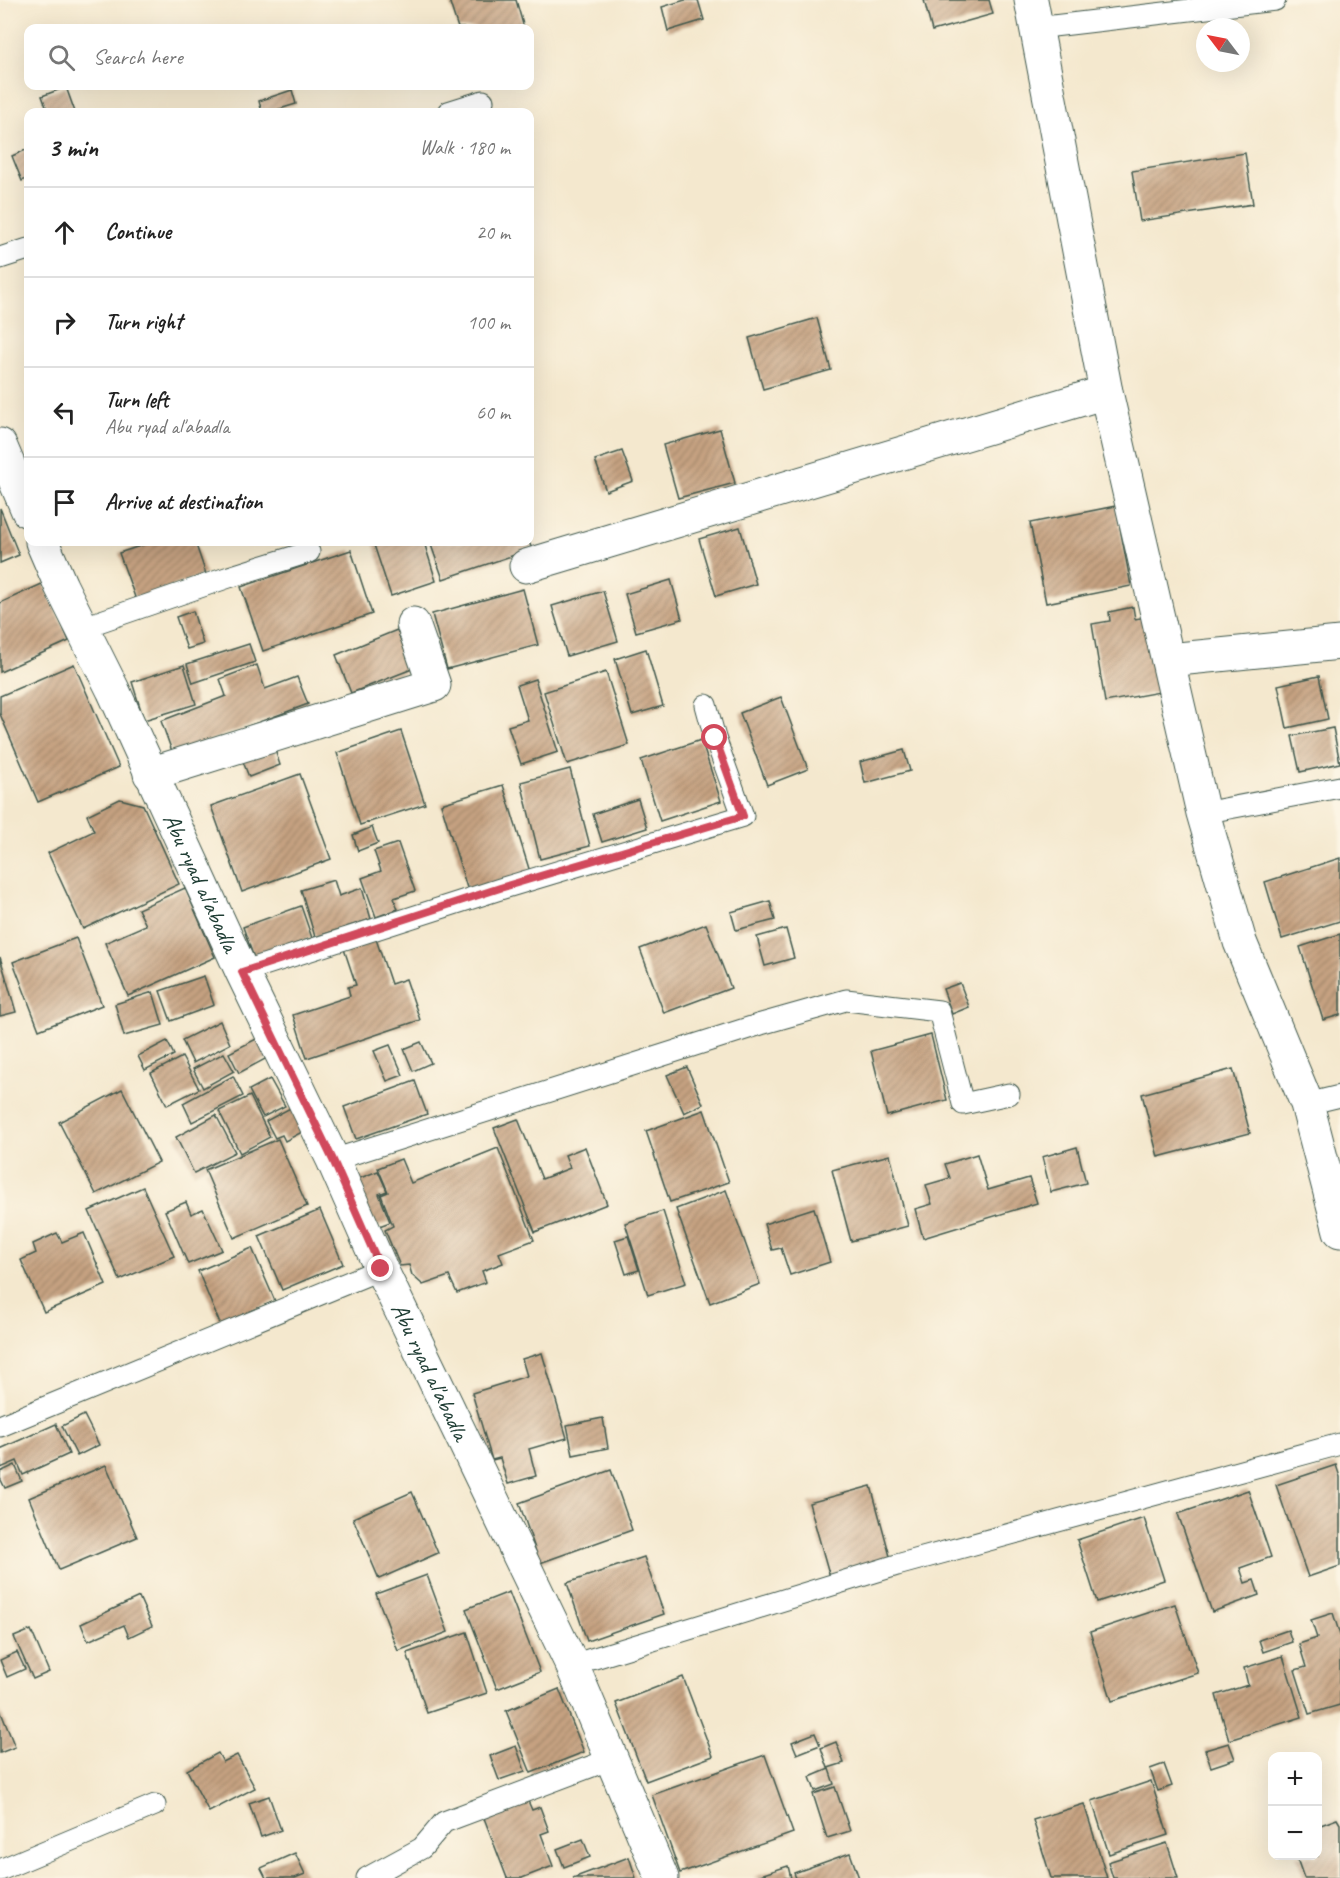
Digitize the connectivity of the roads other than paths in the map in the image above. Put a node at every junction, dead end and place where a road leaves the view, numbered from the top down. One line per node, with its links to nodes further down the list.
1 (1275, 0): 2 (lane)
2 (1034, 14): 7 (street)
3 (483, 101): 4 (lane)
4 (461, 108)
5 (24, 250): 6 (lane)
6 (0, 258)
7 (1106, 392): 12 (street); 16 (street)
8 (0, 444): 9 (street)
9 (24, 501)
10 (44, 546): 14 (street, Abu ryad al'abadla)
11 (309, 552): 14 (lane)
12 (526, 566)
13 (413, 624): 18 (street)
14 (81, 628): 18 (street, Abu ryad al'abadla)
15 (1340, 643): 16 (street)
16 (1168, 660): 20 (street)
17 (706, 705): 21 (lane)
18 (150, 774): 21 (street, Abu ryad al'abadla)
19 (1340, 787): 20 (lane)
20 (1203, 813): 24 (street)
21 (242, 972): 25 (street, Abu ryad al'abadla)
22 (1009, 1094): 25 (lane)
23 (1340, 1095): 24 (lane)
24 (1308, 1104): 26 (street)
25 (333, 1160): 27 (street, Abu ryad al'abadla)
26 (1340, 1231)
27 (381, 1269): 28 (lane); 30 (street, Abu ryad al'abadla)
28 (0, 1426)
29 (1340, 1444): 30 (lane)
30 (572, 1665): 31 (street, Abu ryad al'abadla)
31 (611, 1759): 34 (lane); 35 (street, Abu ryad al'abadla)
32 (155, 1805): 33 (lane)
33 (0, 1870)
34 (367, 1878)
35 (662, 1878)

